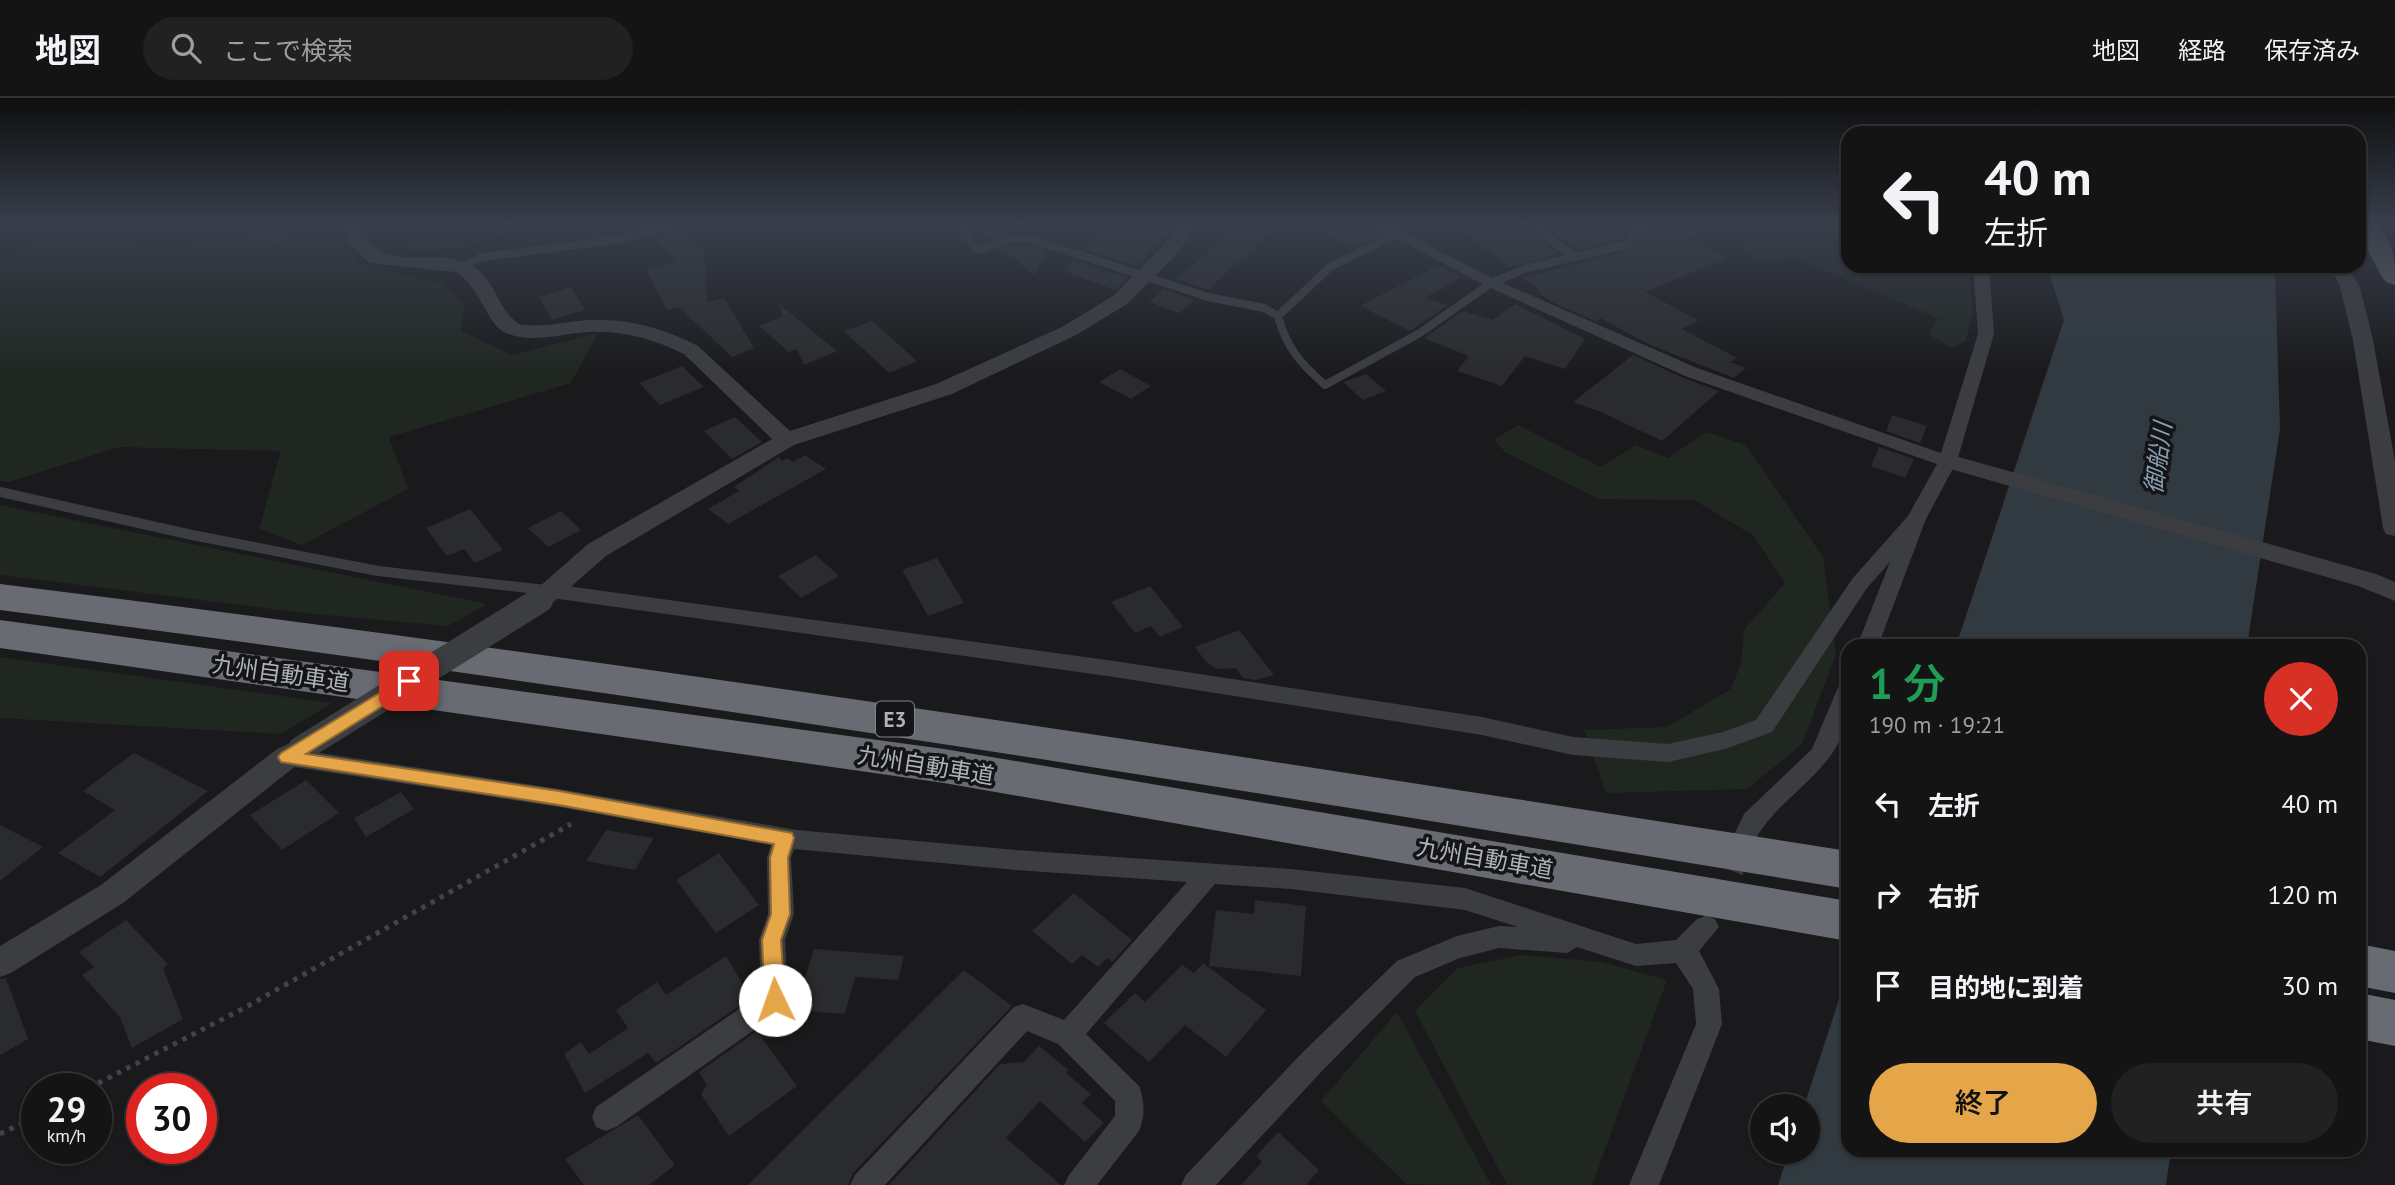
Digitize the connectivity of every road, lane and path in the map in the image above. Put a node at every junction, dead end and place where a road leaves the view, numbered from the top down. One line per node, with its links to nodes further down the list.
1 (473, 275): 11 (street)
2 (1142, 275): 8 (lane)
3 (1322, 275): 10 (lane)
4 (1475, 275): 9 (street)
5 (1511, 275): 9 (lane)
6 (1982, 275): 12 (street)
7 (2344, 275): 15 (street)
8 (1146, 276): 10 (lane); 11 (street)
9 (1491, 283): 10 (lane); 12 (street)
10 (1278, 316)
11 (786, 440): 17 (street)
12 (1948, 461): 14 (street); 16 (street)
13 (0, 492): 17 (lane)
14 (1916, 519): 17 (street); 20 (street)
15 (2395, 528)
16 (2395, 592)
17 (546, 595): 22 (street, bridge)
18 (0, 597): 26 (highway, 九州自動車道 / E3)
19 (0, 634): 28 (highway, 九州自動車道 / E3)
20 (1870, 639)
21 (1841, 707): 24 (street)
22 (294, 753): 23 (street); 34 (street)
23 (586, 803): 25 (street); 40 (path)
24 (1746, 835)
25 (785, 838): 27 (street); 41 (street)
26 (1841, 869)
27 (1210, 873): 30 (street); 39 (street)
28 (1841, 920)
29 (1706, 927): 32 (street)
30 (1594, 944): 32 (street); 46 (street)
31 (2366, 948): 33 (highway)
32 (1682, 951): 47 (street)
33 (2395, 952)
34 (0, 963)
35 (2366, 966): 36 (highway)
36 (2395, 972)
37 (2366, 1017): 38 (highway)
38 (2395, 1023)
39 (1068, 1035): 44 (street); 45 (street)
40 (112, 1076)
41 (606, 1117)
42 (21, 1124): 43 (path)
43 (0, 1134)
44 (865, 1185)
45 (1079, 1185)
46 (1196, 1185)
47 (1644, 1185)

